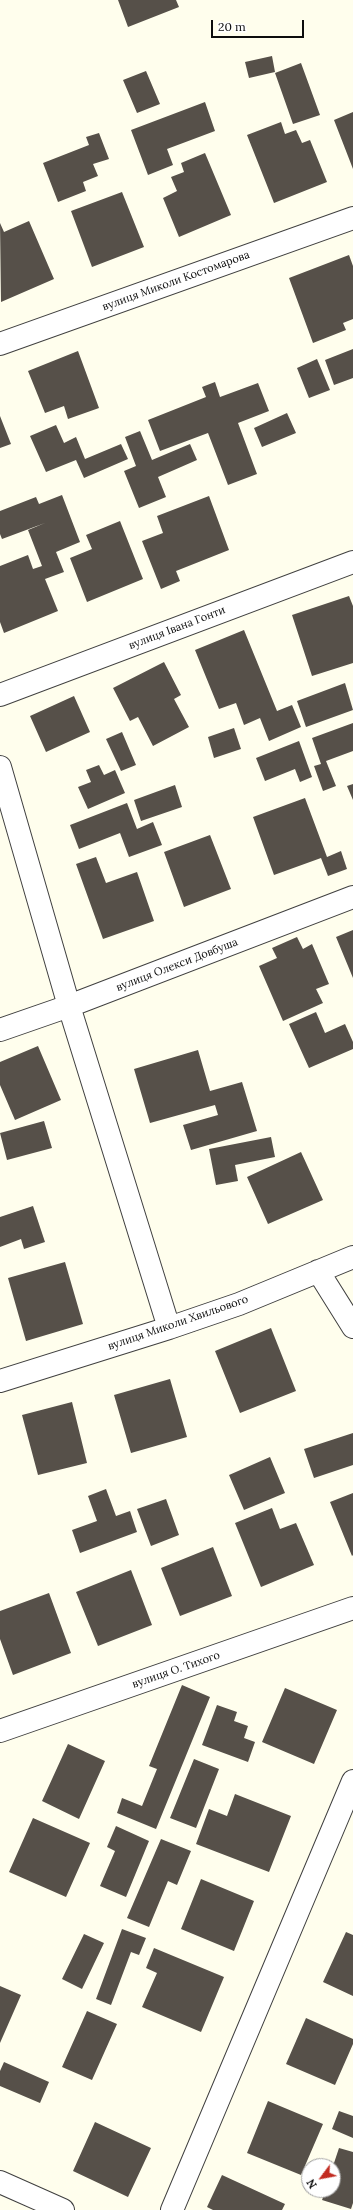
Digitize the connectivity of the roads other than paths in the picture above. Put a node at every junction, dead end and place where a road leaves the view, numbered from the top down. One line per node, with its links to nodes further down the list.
1 (353, 218): 2 (street, вулиця Миколи Костомарова)
2 (0, 344)
3 (353, 562): 4 (street, вулиця Івана Гонти)
4 (0, 695)
5 (0, 767): 7 (street)
6 (353, 897): 7 (street, вулиця Олекси Довбуша)
7 (69, 1006): 8 (street, вулиця Олекси Довбуша); 12 (street)
8 (0, 1030)
9 (353, 1257): 10 (street, вулиця Миколи Хвильового)
10 (318, 1271): 11 (street); 12 (street, вулиця Миколи Хвильового)
11 (353, 1327)
12 (169, 1328): 13 (street, вулиця Миколи Хвильового)
13 (0, 1381)
14 (353, 1608): 15 (street, вулиця О. Тихого)
15 (1, 1733)
16 (353, 1781): 19 (street)
17 (0, 2182): 18 (street)
18 (63, 2210)
19 (172, 2210)

